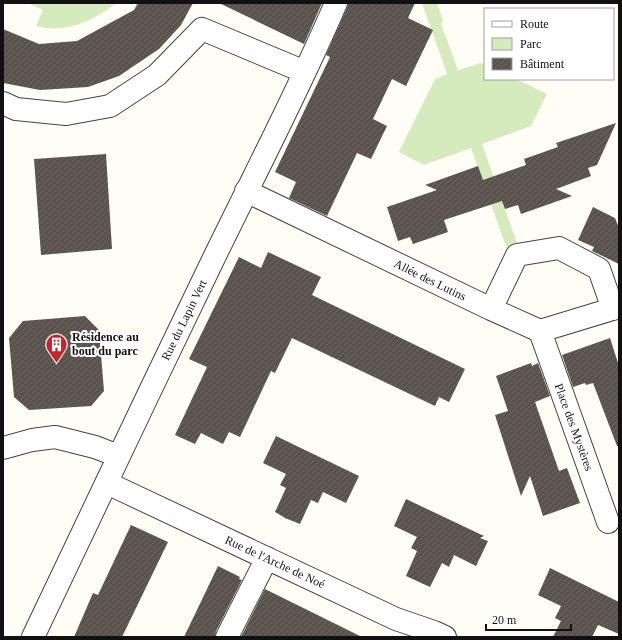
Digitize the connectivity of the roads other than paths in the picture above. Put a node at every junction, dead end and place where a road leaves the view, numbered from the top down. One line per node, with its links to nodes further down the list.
1 (336, 3): 2 (street, Rue du Lapin Vert)
2 (305, 72): 3 (street); 4 (street, Rue du Lapin Vert)
3 (3, 103)
4 (246, 191): 6 (street, Allée des Lutins); 9 (street, Rue du Lapin Vert)
5 (616, 308): 6 (street); 7 (street)
6 (491, 309): 7 (street, Allée des Lutins)
7 (540, 331): 11 (street, Place des Mystères)
8 (3, 448): 9 (street)
9 (118, 456): 10 (street, Rue du Lapin Vert)
10 (107, 482): 12 (street, Rue de l'Arche de Noé); 13 (street, Rue du Lapin Vert)
11 (608, 522)
12 (267, 558): 14 (street); 15 (street, Rue de l'Arche de Noé)
13 (33, 637)
14 (227, 637)
15 (446, 637)

